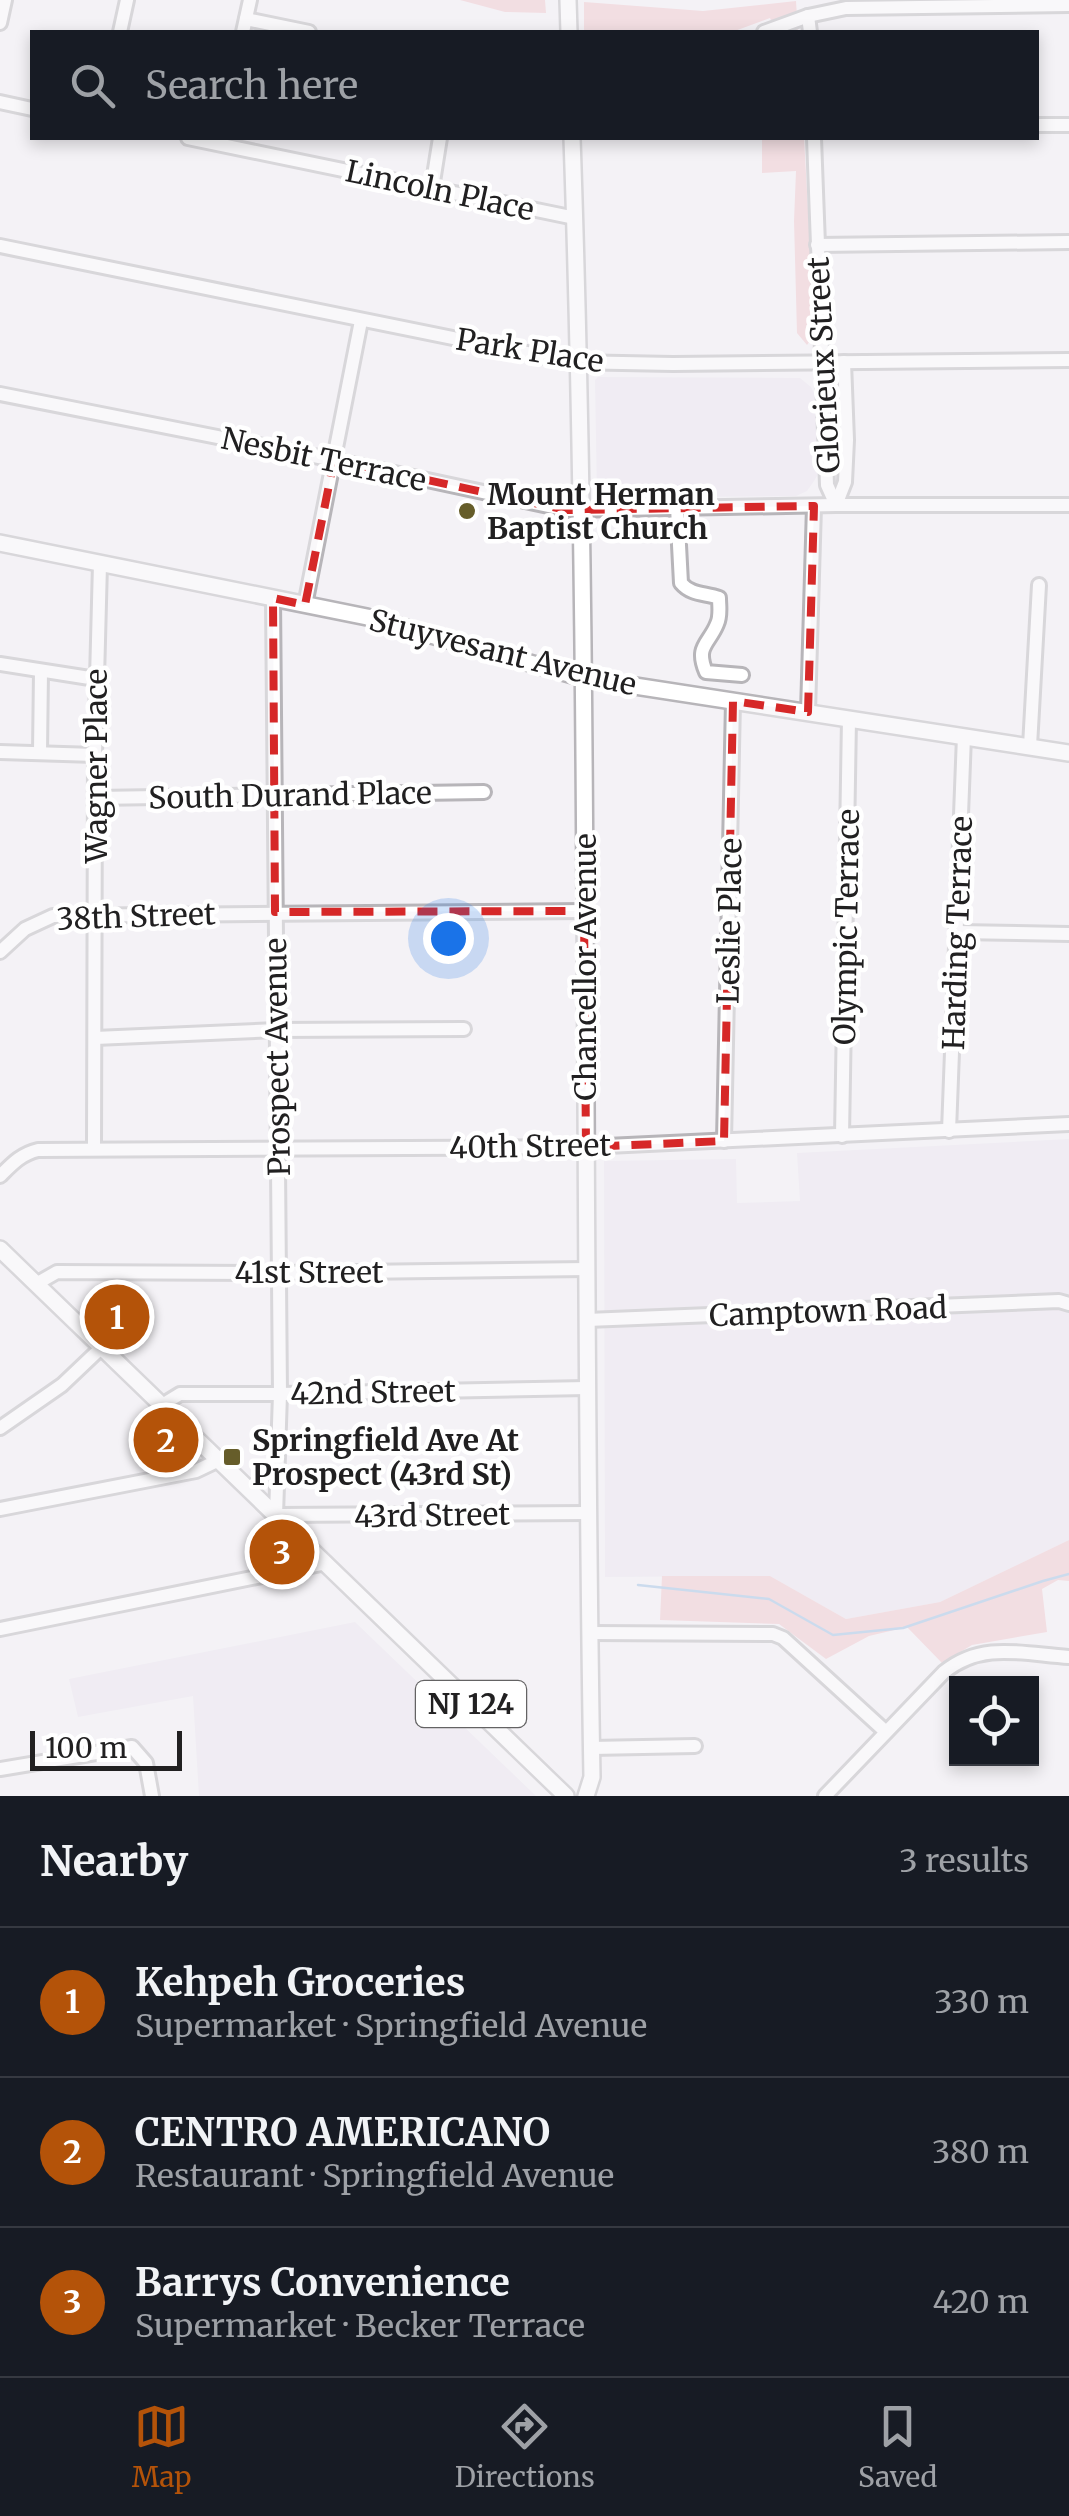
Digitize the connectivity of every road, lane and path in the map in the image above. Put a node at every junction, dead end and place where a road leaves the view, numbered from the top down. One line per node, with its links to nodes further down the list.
1 (5, 0): 7 (street)
2 (128, 0): 9 (street)
3 (250, 0): 8 (street)
4 (568, 1): 11 (main road)
5 (1069, 5): 6 (street)
6 (808, 16): 12 (street); 13 (street)
7 (0, 23)
8 (244, 26): 10 (street)
9 (120, 30)
10 (287, 30)
11 (569, 30)
12 (770, 30)
13 (810, 30)
14 (0, 102): 15 (street)
15 (30, 109)
16 (1039, 125): 17 (street)
17 (1069, 125)
18 (218, 140): 22 (street, Lincoln Place)
19 (440, 140): 22 (street)
20 (572, 140): 23 (main road, Chancellor Avenue)
21 (814, 140): 25 (street, Glorieux Street)
22 (432, 188): 23 (street, Lincoln Place)
23 (575, 218): 31 (main road, Chancellor Avenue)
24 (1069, 242): 25 (street)
25 (817, 245): 29 (street, Glorieux Street)
26 (0, 246): 27 (street, Park Place)
27 (361, 321): 31 (street, Park Place); 33 (street)
28 (1069, 360): 30 (street, Park Place)
29 (822, 362): 30 (street, Park Place); 31 (street, Park Place); 34 (street, Glorieux Street)
30 (844, 362): 34 (street, Glorieux Street)
31 (580, 363): 38 (main road, Chancellor Avenue)
32 (0, 394): 33 (street, Nesbit Terrace)
33 (334, 460): 38 (street, Nesbit Terrace); 43 (street)
34 (836, 505): 35 (street, Nesbit Terrace); 36 (street, Nesbit Terrace)
35 (814, 506): 37 (street, Nesbit Terrace); 50 (street, Glorieux Street)
36 (1069, 506)
37 (677, 508): 38 (street, Nesbit Terrace); 46 (street)
38 (581, 510): 47 (main road, Chancellor Avenue)
39 (0, 543): 40 (main road, Stuyvesant Avenue)
40 (100, 564): 42 (main road, Stuyvesant Avenue); 48 (street, Wagner Place)
41 (1039, 585): 53 (street)
42 (273, 598): 43 (main road, Stuyvesant Avenue); 59 (street, Prospect Avenue)
43 (306, 605): 47 (main road, Stuyvesant Avenue)
44 (0, 664): 45 (street)
45 (42, 671): 48 (street); 55 (street)
46 (742, 674)
47 (583, 678): 49 (main road, Stuyvesant Avenue); 61 (main road, Chancellor Avenue)
48 (96, 679): 57 (street, Wagner Place)
49 (733, 701): 50 (main road, Stuyvesant Avenue); 73 (street, Leslie Place)
50 (808, 712): 51 (main road, Stuyvesant Avenue)
51 (849, 719): 52 (main road, Stuyvesant Avenue); 72 (street, Olympic Terrace)
52 (964, 736): 53 (main road, Stuyvesant Avenue); 64 (street, Harding Terrace)
53 (1030, 746): 56 (main road, Stuyvesant Avenue)
54 (0, 752): 55 (street)
55 (40, 752): 57 (street)
56 (1069, 753)
57 (96, 754): 60 (street, Wagner Place)
58 (484, 792): 59 (street, South Durand Place)
59 (274, 795): 60 (street, South Durand Place); 62 (street, Prospect Avenue)
60 (95, 798): 63 (street, Wagner Place)
61 (584, 911): 62 (street, 38th Street); 75 (main road, Chancellor Avenue)
62 (275, 912): 63 (street, 38th Street); 67 (street, Prospect Avenue)
63 (95, 915): 66 (street, 38th Street); 69 (street, Wagner Place)
64 (957, 932): 65 (street); 71 (street, Harding Terrace)
65 (1069, 934)
66 (0, 952)
67 (276, 1030): 68 (street); 69 (street); 74 (street, Prospect Avenue)
68 (464, 1030)
69 (95, 1038): 76 (street, Wagner Place)
70 (1069, 1124): 71 (street, 40th Street)
71 (949, 1130): 72 (street, 40th Street)
72 (842, 1136): 73 (street, 40th Street)
73 (724, 1141): 75 (street, 40th Street)
74 (278, 1147): 75 (street, 40th Street); 76 (street, 40th Street); 80 (street, Prospect Avenue)
75 (586, 1148): 79 (main road, Chancellor Avenue)
76 (94, 1150): 77 (street, 40th Street)
77 (0, 1176)
78 (0, 1250): 81 (main road)
79 (586, 1268): 80 (street, 41st Street); 83 (main road, Chancellor Avenue)
80 (279, 1274): 81 (street, 41st Street); 86 (street, Prospect Avenue)
81 (36, 1284): 84 (main road)
82 (1069, 1304): 83 (street, Camptown Road)
83 (587, 1320): 85 (main road, Chancellor Avenue)
84 (102, 1348): 87 (main road); 88 (street)
85 (587, 1388): 86 (street, 42nd Street); 91 (main road, Chancellor Avenue)
86 (280, 1394): 87 (street, 42nd Street); 92 (street, Prospect Avenue)
87 (162, 1405): 89 (main road)
88 (0, 1428)
89 (218, 1460): 90 (street); 92 (main road)
90 (0, 1509)
91 (588, 1512): 92 (street, 43rd Street); 95 (main road, Chancellor Avenue)
92 (276, 1515): 93 (main road)
93 (326, 1564): 94 (street); 102 (main road, NJ 124)
94 (0, 1629)
95 (590, 1632): 97 (street); 99 (main road, Chancellor Avenue)
96 (1069, 1657): 97 (street)
97 (886, 1732): 104 (street)
98 (695, 1746): 99 (street)
99 (591, 1748): 103 (main road, Chancellor Avenue)
100 (0, 1768): 101 (street)
101 (152, 1796)
102 (566, 1796)
103 (586, 1796)
104 (824, 1796)

